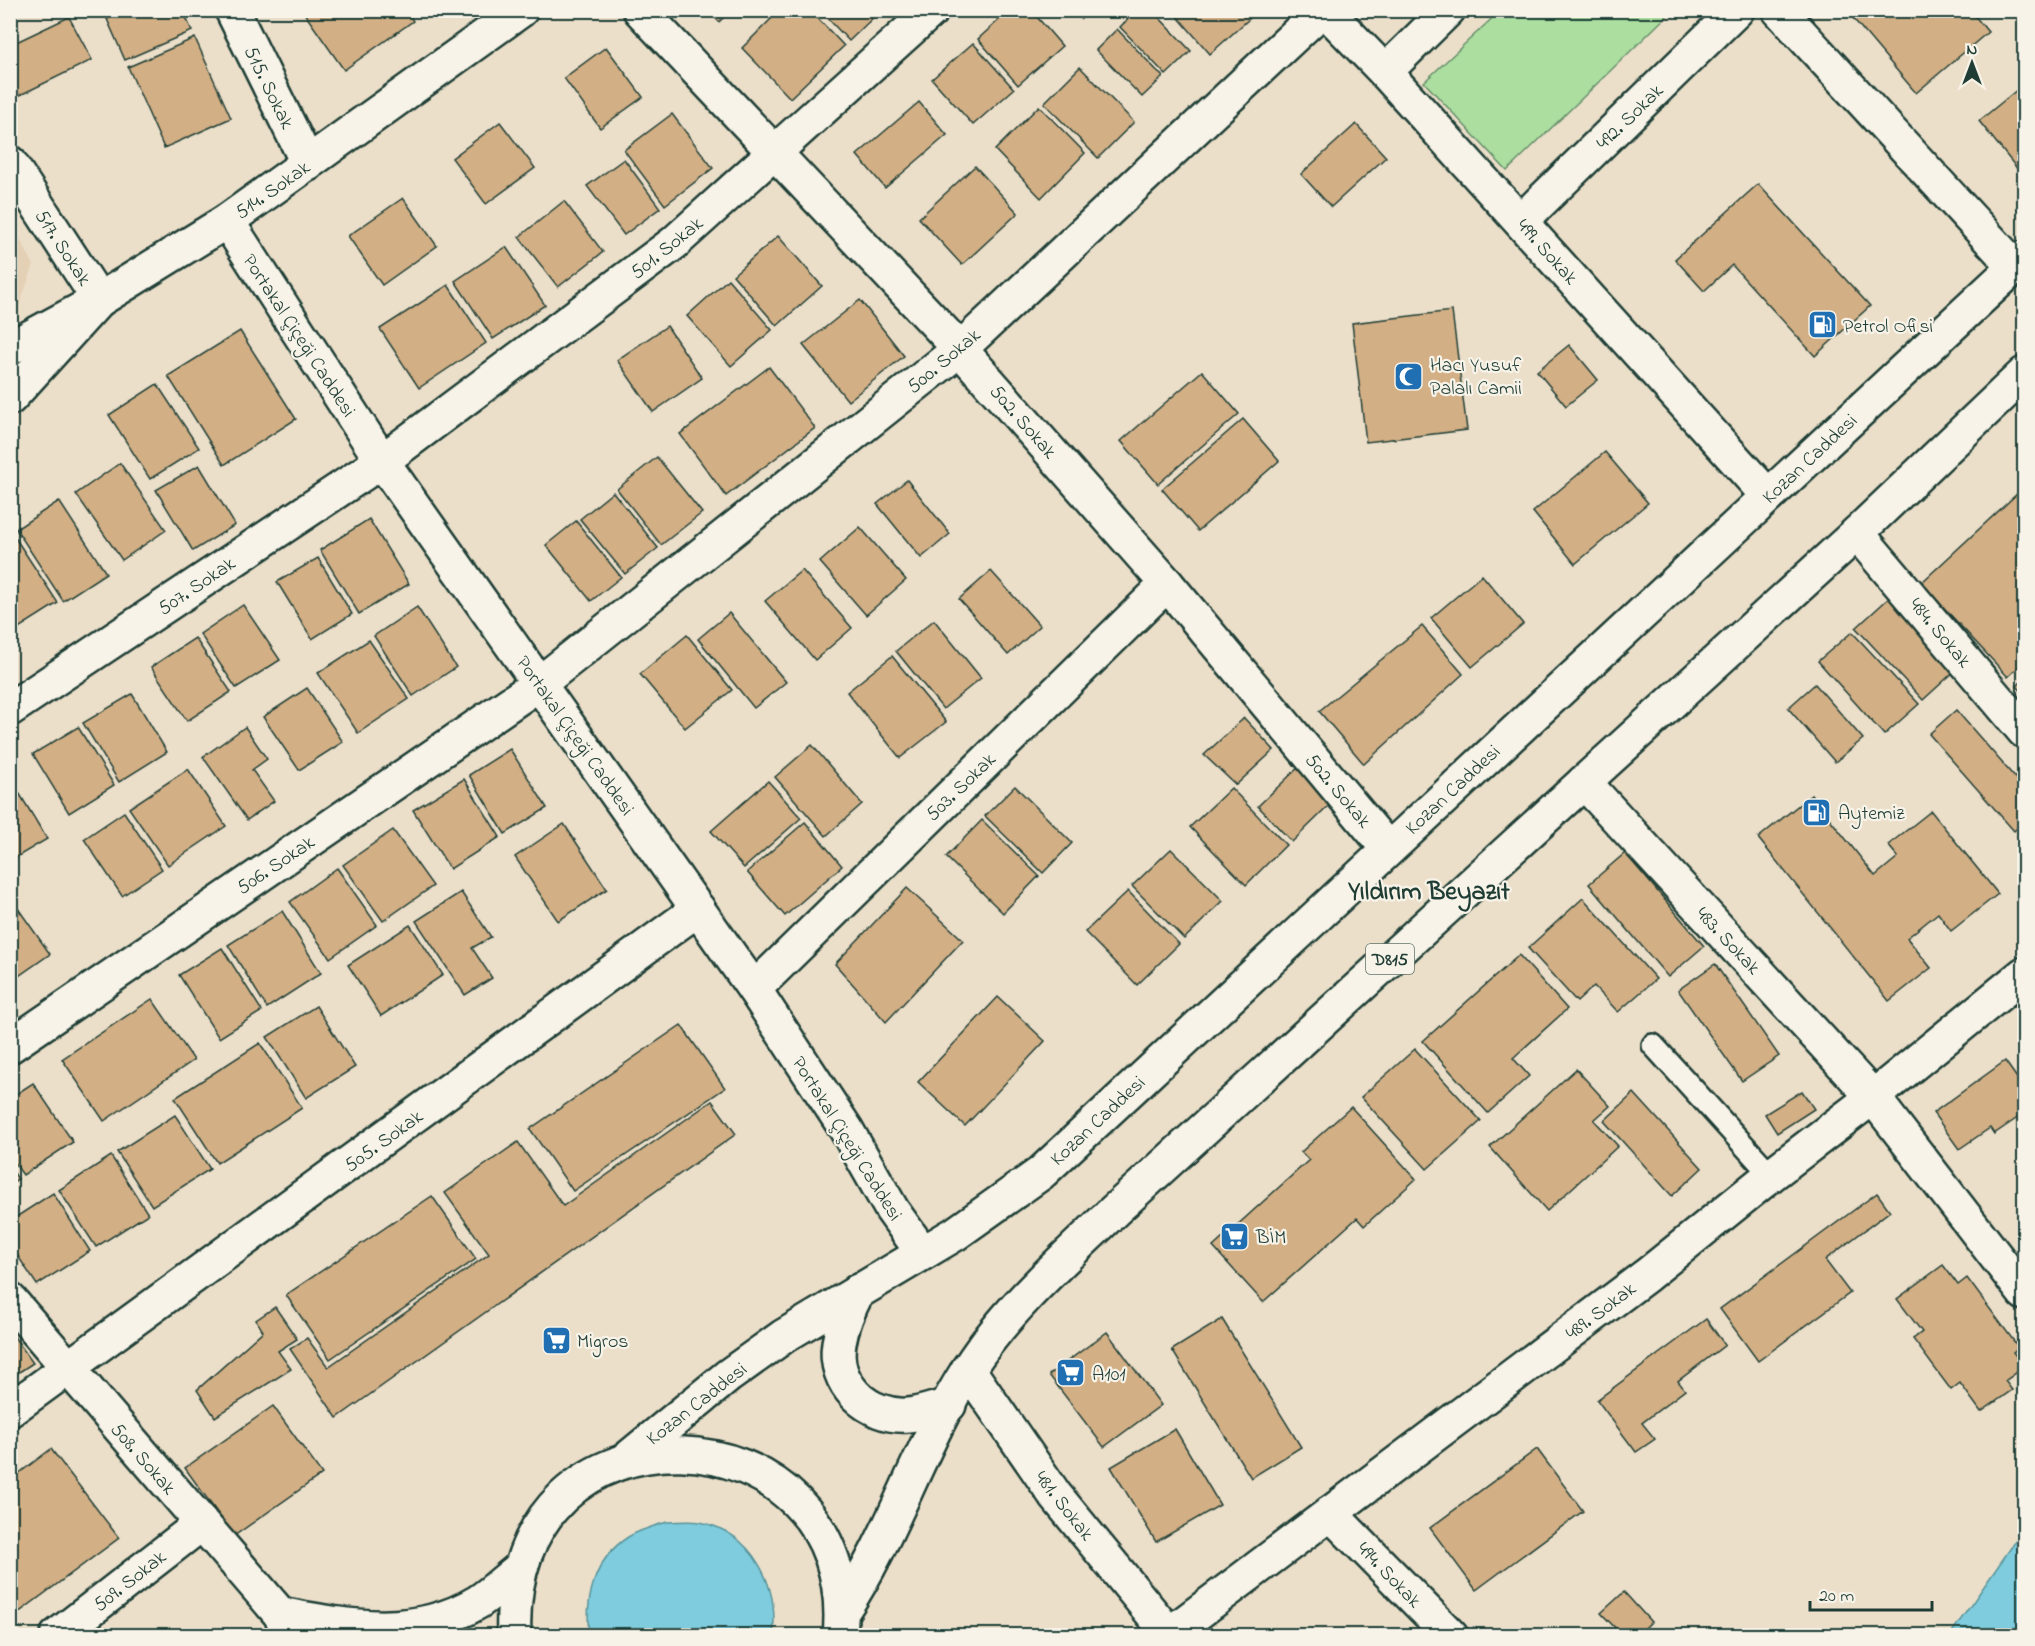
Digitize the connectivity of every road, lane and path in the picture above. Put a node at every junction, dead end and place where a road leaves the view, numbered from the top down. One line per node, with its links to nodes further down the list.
1 (232, 10): 12 (main road, 515. Sokak)
2 (521, 10): 12 (main road, 514. Sokak)
3 (640, 10): 10 (main road, 502. Sokak)
4 (932, 10): 10 (main road, 501. Sokak)
5 (1324, 10): 9 (main road, 499. Sokak); 18 (main road, 500. Sokak)
6 (1448, 10): 9 (main road)
7 (1737, 10): 14 (main road, 492. Sokak)
8 (1779, 10): 15 (main road)
9 (1385, 72): 14 (main road, 499. Sokak)
10 (775, 155): 18 (main road, 502. Sokak); 21 (main road, 501. Sokak)
11 (10, 163): 16 (main road, 517. Sokak)
12 (308, 164): 13 (main road, 514. Sokak)
13 (227, 221): 16 (main road, 514. Sokak); 21 (main road, Portakal Çiçeği Caddesi)
14 (1521, 221): 22 (main road, 499. Sokak)
15 (2020, 262): 22 (main road, Kozan Caddesi)
16 (99, 300): 17 (main road, 514. Sokak); 20 (main road)
17 (10, 348)
18 (960, 349): 24 (main road, 502. Sokak); 25 (main road, 500. Sokak)
19 (2025, 374): 23 (main road, D815)
20 (10, 398)
21 (382, 461): 25 (main road, Portakal Çiçeği Caddesi); 26 (main road, 507. Sokak)
22 (1768, 496): 29 (main road, Kozan Caddesi)
23 (1857, 533): 27 (main road, 484. Sokak); 28 (main road, D815)
24 (1167, 584): 29 (main road, 502. Sokak); 32 (main road, 503. Sokak)
25 (540, 683): 30 (main road, Portakal Çiçeği Caddesi); 34 (main road, 506. Sokak)
26 (10, 709)
27 (2025, 730)
28 (1584, 782): 35 (main road, 483. Sokak); 41 (main road, D815)
29 (1388, 849): 37 (main road, Kozan Caddesi)
30 (698, 909): 32 (main road, Portakal Çiçeği Caddesi); 42 (main road, 505. Sokak)
31 (2025, 974): 35 (main road, 489. Sokak)
32 (754, 989): 37 (main road, Portakal Çiçeği Caddesi)
33 (1653, 1045): 36 (lane)
34 (10, 1046)
35 (1874, 1097): 36 (main road, 489. Sokak); 39 (main road, 483. Sokak)
36 (1771, 1175): 46 (main road, 489. Sokak)
37 (922, 1252): 38 (main road, Kozan Caddesi)
38 (858, 1290): 43 (main road); 45 (main road, Kozan Caddesi)
39 (2025, 1293)
40 (10, 1300): 42 (main road, 508. Sokak)
41 (968, 1369): 43 (main road, D815); 54 (main road, 481. Sokak)
42 (68, 1370): 44 (main road, 505. Sokak); 47 (main road, 508. Sokak)
43 (949, 1405): 50 (main road, D815)
44 (10, 1410)
45 (627, 1459): 48 (main road); 50 (main road)
46 (1330, 1513): 54 (main road, 489. Sokak); 55 (main road, 494. Sokak)
47 (201, 1524): 51 (main road, 508. Sokak); 52 (main road, 509. Sokak)
48 (518, 1570): 49 (main road); 51 (main road)
49 (513, 1621): 53 (main road)
50 (841, 1624)
51 (286, 1625)
52 (57, 1635)
53 (492, 1635)
54 (1168, 1635)
55 (1450, 1635)

